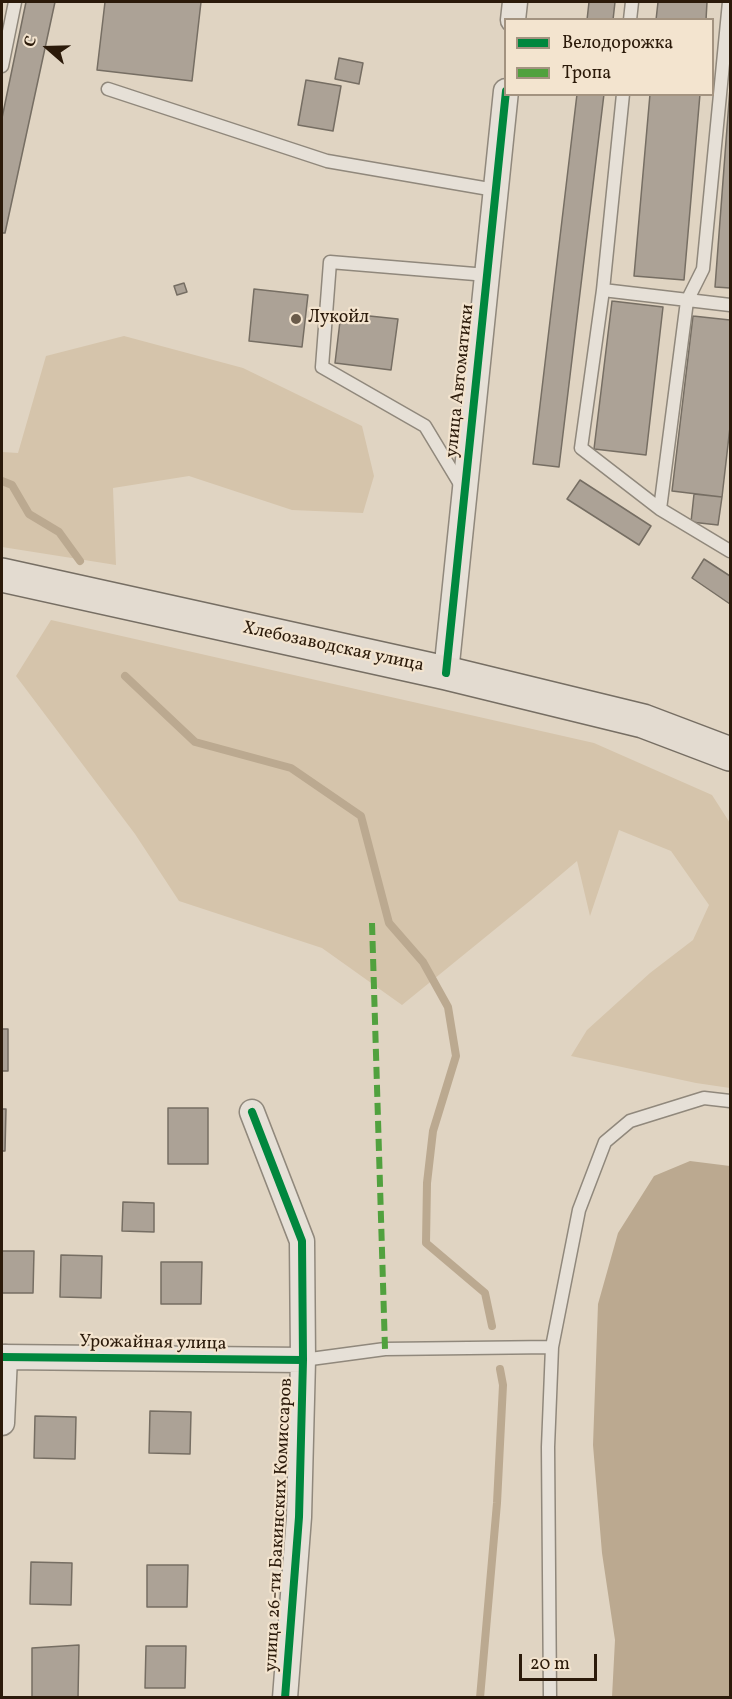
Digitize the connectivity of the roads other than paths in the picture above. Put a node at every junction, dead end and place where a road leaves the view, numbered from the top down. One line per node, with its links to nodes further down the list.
1 (15, 2): 7 (lane)
2 (514, 2): 5 (street)
3 (632, 2): 6 (lane)
4 (729, 2): 14 (lane)
5 (513, 18)
6 (630, 18)
7 (2, 66)
8 (108, 90): 11 (lane)
9 (505, 96): 11 (street, улица Автоматики)
10 (622, 96): 13 (lane)
11 (495, 190): 12 (street, улица Автоматики)
12 (487, 275): 16 (street, улица Автоматики); 16 (lane)
13 (603, 290): 14 (lane); 17 (lane)
14 (687, 301): 15 (lane); 17 (lane)
15 (730, 306)
16 (465, 493): 20 (street, улица Автоматики)
17 (660, 509): 18 (lane)
18 (730, 552)
19 (2, 575): 20 (main road, Хлебозаводская улица)
20 (446, 673): 21 (main road, Хлебозаводская улица)
21 (730, 754)
22 (730, 1101): 24 (lane)
23 (252, 1112): 26 (street, улица 26-ти Бакинских Комиссаров)
24 (552, 1347): 26 (lane); 29 (lane)
25 (3, 1357): 26 (street, Урожайная улица); 27 (street)
26 (303, 1360): 28 (street, улица 26-ти Бакинских Комиссаров)
27 (2, 1423)
28 (285, 1698)
29 (550, 1698)

